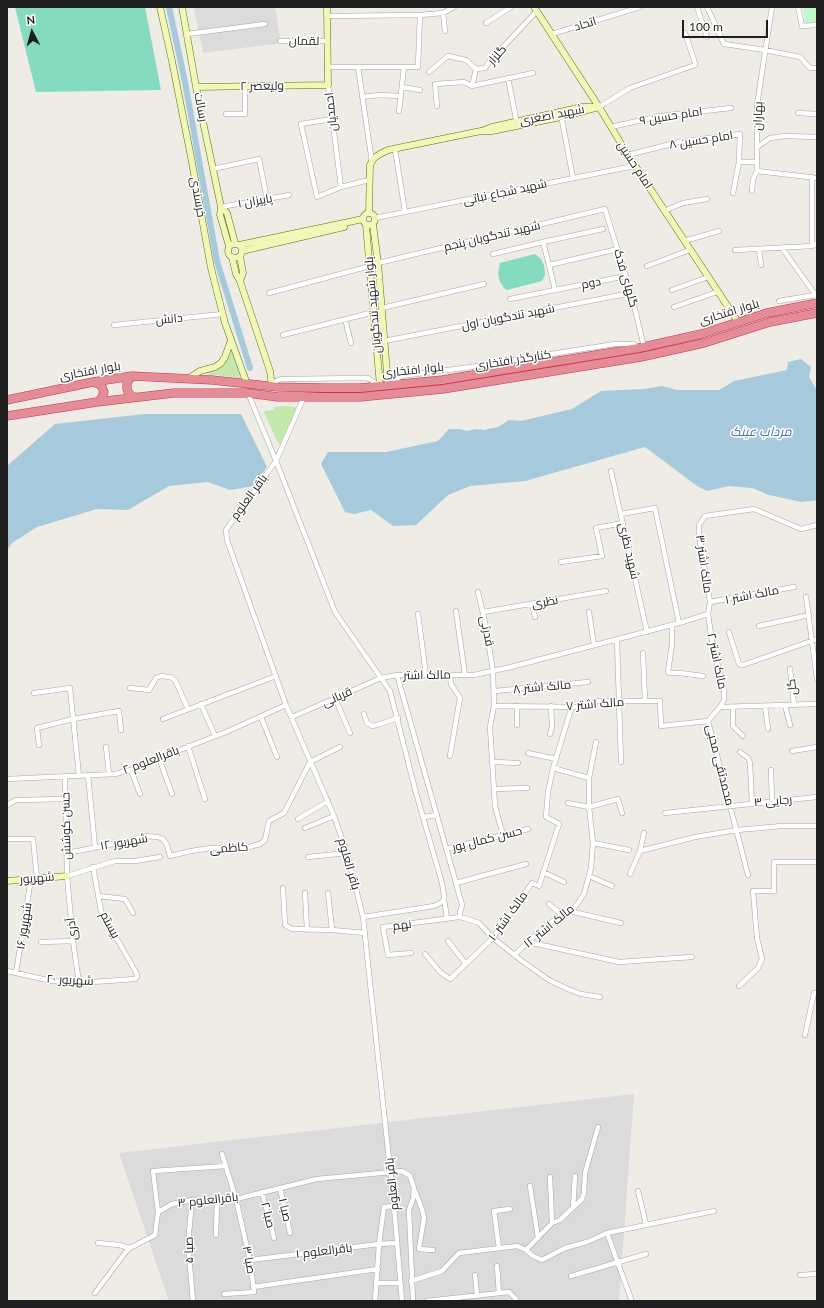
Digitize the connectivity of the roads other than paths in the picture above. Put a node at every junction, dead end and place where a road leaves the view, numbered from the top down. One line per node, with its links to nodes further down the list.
1 (160, 7): 117 (street, خرسندی)
2 (182, 7): 20 (street, رسالت)
3 (327, 7): 14 (street, احمدیان)
4 (454, 7): 12 (street)
5 (511, 7): 15 (street)
6 (640, 7): 21 (street, اتحاد)
7 (697, 7): 22 (street)
8 (707, 7): 25 (street)
9 (772, 7): 25 (street, بهاران)
10 (798, 7): 17 (street)
11 (536, 9): 21 (street, امام حسین); 30 (street, گلزار)
12 (443, 13): 13 (street); 18 (street)
13 (420, 15): 14 (street); 28 (street)
14 (327, 16): 24 (street, احمدیان)
15 (486, 22)
16 (265, 24): 20 (street)
17 (817, 25)
18 (445, 31)
19 (686, 33): 43 (street)
20 (187, 34): 35 (street, رسالت)
21 (552, 34): 43 (street, امام حسین)
22 (707, 37)
23 (280, 41): 24 (street, لقمان)
24 (328, 41): 26 (street, احمدیان)
25 (765, 50): 29 (street); 54 (street, بهاران)
26 (328, 67): 27 (street); 34 (street, احمدیان)
27 (358, 67): 28 (street); 41 (street)
28 (404, 67): 38 (street)
29 (817, 68)
30 (476, 69): 31 (street, گلزار); 37 (street)
31 (429, 72)
32 (533, 73): 33 (street)
33 (508, 78): 37 (street); 51 (street)
34 (328, 85): 36 (street, ولیعصر ۲); 50 (street, احمدیان)
35 (197, 86): 36 (street, ولیعصر ۲); 61 (street, رسالت)
36 (245, 86): 47 (street)
37 (472, 86): 42 (street)
38 (402, 87): 39 (street); 40 (street)
39 (420, 90)
40 (401, 96): 41 (street); 45 (street)
41 (362, 97): 57 (street)
42 (437, 106)
43 (599, 107): 48 (street, شهید اصغری); 52 (street, امام حسین)
44 (731, 108): 52 (street, امام حسین ۹)
45 (399, 111)
46 (798, 113): 49 (street)
47 (226, 114)
48 (561, 114): 51 (street, شهید اصغری); 63 (street)
49 (817, 114)
50 (332, 119): 66 (street, احمدیان); 66 (street)
51 (517, 124): 55 (street, شهید اصغری)
52 (611, 127): 56 (street, امام حسین)
53 (817, 137): 54 (street)
54 (757, 147): 59 (street, بهاران)
55 (395, 149): 57 (street, شهید اصغری); 75 (street)
56 (628, 155): 58 (street, امام حسین ۸); 60 (street, امام حسین)
57 (372, 162): 65 (street)
58 (739, 162): 59 (street); 68 (street, امام حسین ۸)
59 (757, 162): 62 (street, بهاران)
60 (634, 166): 63 (street, شهید شجاع نباتی); 74 (street, امام حسین)
61 (213, 169): 70 (street); 72 (street, رسالت)
62 (757, 171): 64 (street); 67 (street, بهاران)
63 (574, 178): 75 (street, شهید شجاع نباتی)
64 (815, 178): 87 (street)
65 (369, 180): 66 (street); 76 (street)
66 (341, 187)
67 (752, 191)
68 (732, 193)
69 (289, 195): 70 (street, پاییزان ۱)
70 (267, 199): 72 (street, پاییزان ۱)
71 (707, 199): 74 (street)
72 (221, 207): 86 (street, رسالت); 88 (street, رسالت)
73 (605, 209): 91 (street, گلهای فدک); 96 (street, شهید تندگویان پنجم)
74 (664, 211): 83 (street, امام حسین)
75 (405, 212): 77 (street, شهید شجاع نباتی)
76 (369, 213): 77 (street); 78 (street)
77 (375, 218): 78 (street)
78 (366, 223): 81 (street, بلوار شهید تندگویان); 82 (street, بلوار شهید تندگویان); 88 (street)
79 (603, 229): 84 (street)
80 (719, 231): 83 (street)
81 (374, 233): 82 (street); 96 (street, بلوار شهید تندگویان)
82 (367, 234): 99 (street, بلوار شهید تندگویان)
83 (684, 241): 92 (street, امام حسین)
84 (543, 242): 94 (street); 97 (street)
85 (817, 243): 87 (street)
86 (229, 246): 88 (street); 95 (street, رسالت)
87 (812, 246): 89 (street)
88 (239, 248): 95 (street); 103 (street, رسالت)
89 (782, 248): 90 (street); 110 (street)
90 (760, 249): 93 (street); 98 (street)
91 (618, 250): 97 (street); 101 (street, گلهای فدک)
92 (690, 250): 100 (street); 102 (street, امام حسین)
93 (735, 250)
94 (493, 254)
95 (232, 257): 103 (street, رسالت)
96 (378, 263): 114 (street, بلوار شهید تندگویان)
97 (549, 265): 105 (street)
98 (760, 265)
99 (370, 266): 109 (street); 115 (street, بلوار شهید تندگویان)
100 (647, 266)
101 (626, 276): 105 (street, دوم); 108 (street, گلهای فدک)
102 (708, 277): 106 (street); 107 (street, امام حسین)
103 (240, 281): 132 (street, رسالت)
104 (484, 284): 114 (street)
105 (555, 290): 111 (street, دوم)
106 (672, 290)
107 (717, 292): 113 (street); 119 (street, امام حسین)
108 (631, 293): 123 (street, شهید تندگویان اول); 125 (street, گلهای فدک)
109 (269, 294)
110 (816, 298): 112 (street); 119 (highway, بلوار افتخاری)
111 (510, 299)
112 (779, 301)
113 (674, 307)
114 (382, 308): 123 (street, بلوار شهید تندگویان)
115 (374, 312): 118 (street); 126 (street, بلوار شهید تندگویان)
116 (817, 313): 136 (highway, بلوار افتخاری)
117 (223, 314): 120 (street, دانش); 122 (street, خرسندی)
118 (345, 319): 121 (street); 124 (street)
119 (738, 322): 125 (highway, بلوار افتخاری)
120 (114, 325)
121 (282, 335)
122 (231, 340): 129 (street); 131 (street, خرسندی)
123 (384, 340): 127 (street, بلوار شهید تندگویان)
124 (351, 344)
125 (642, 347): 133 (highway, بلوار افتخاری)
126 (378, 366): 127 (street); 133 (street, بلوار شهید تندگویان)
127 (386, 366): 133 (street, بلوار شهید تندگویان)
128 (132, 376): 129 (highway, بلوار افتخاری); 130 (highway, بلوار افتخاری); 135 (highway)
129 (189, 378): 131 (highway, بلوار افتخاری)
130 (93, 382): 137 (highway, بلوار افتخاری); 138 (highway)
131 (246, 384): 132 (highway, بلوار افتخاری)
132 (272, 386): 133 (highway, بلوار افتخاری)
133 (384, 386)
134 (248, 394): 135 (highway, بلوار افتخاری); 136 (highway, بلوار افتخاری); 140 (street)
135 (134, 397): 138 (highway, بلوار افتخاری)
136 (304, 397): 140 (street, باقر العلوم)
137 (7, 400)
138 (97, 402): 139 (highway, بلوار افتخاری)
139 (7, 416)
140 (276, 461): 174 (street, باقر العلوم); 176 (street)
141 (611, 471): 142 (street, شهید نظری)
142 (621, 514): 143 (street, شهید نظری); 159 (street)
143 (623, 523): 145 (street); 162 (street, شهید نظری)
144 (817, 526): 150 (street, مالک اشتر ۳)
145 (561, 562)
146 (794, 587): 150 (street, مالک اشتر ۱)
147 (606, 591): 151 (street, نظری)
148 (478, 592): 153 (street, قدرتی)
149 (806, 597): 157 (street)
150 (710, 602): 156 (street, مالک اشتر ۳)
151 (532, 604): 153 (street, نظری); 158 (street)
152 (456, 611): 173 (street)
153 (483, 612): 169 (street, قدرتی)
154 (589, 612): 166 (street)
155 (418, 614): 171 (street)
156 (708, 614): 159 (street, مالک اشتر); 195 (street, مالک اشتر ۲)
157 (808, 615): 161 (street); 165 (street)
158 (535, 617)
159 (679, 623): 160 (street, مالک اشتر)
160 (672, 625): 162 (street, مالک اشتر); 175 (street)
161 (759, 626)
162 (647, 632): 164 (street, مالک اشتر)
163 (729, 632): 165 (street)
164 (618, 640): 166 (street, مالک اشتر); 183 (street)
165 (815, 640): 177 (street)
166 (594, 645): 169 (street, مالک اشتر)
167 (643, 653): 184 (street)
168 (790, 669): 189 (street, گل)
169 (493, 671): 173 (street, مالک اشتر); 180 (street)
170 (398, 675): 171 (street, مالک اشتر); 176 (street, مالک اشتر); 255 (street)
171 (426, 675): 172 (street, مالک اشتر)
172 (450, 675): 173 (street, مالک اشتر); 222 (street)
173 (465, 675)
174 (276, 676): 185 (street); 187 (street, باقر العلوم)
175 (703, 676)
176 (381, 678): 182 (street, قربانی); 201 (street)
177 (817, 679)
178 (588, 682): 180 (street, مالک اشتر ۸)
179 (130, 688): 197 (street)
180 (495, 691): 190 (street)
181 (34, 693): 202 (street)
182 (335, 698): 200 (street, قربانی); 209 (street)
183 (620, 701): 184 (street, مالک اشتر ۷); 193 (street, مالک اشتر ۷); 228 (street)
184 (645, 701): 204 (street, مالک اشتر ۷)
185 (201, 704): 197 (street); 211 (street)
186 (817, 704): 189 (street, محمدتقی محبی)
187 (286, 705): 199 (street, باقرالعلوم ۲); 200 (street, باقر العلوم)
188 (786, 705): 189 (street, محمدتقی محبی); 194 (street, محمدتقی محبی); 206 (street)
189 (794, 705)
190 (494, 706): 191 (street, مالک اشتر ۷); 227 (street)
191 (517, 706): 192 (street, مالک اشتر ۷); 205 (street)
192 (551, 706): 193 (street, مالک اشتر ۷); 210 (street)
193 (572, 706): 225 (street, مالک اشتر ۱۰)
194 (765, 706): 196 (street, محمدتقی محبی); 207 (street)
195 (720, 707): 196 (street, محمدتقی محبی); 204 (street, محمدتقی محبی)
196 (733, 707): 212 (street)
197 (188, 709): 203 (street)
198 (364, 714): 201 (street)
199 (261, 716): 211 (street, باقرالعلوم ۲); 223 (street)
200 (292, 717): 226 (street, باقر العلوم)
201 (398, 718): 257 (street)
202 (73, 719): 208 (street); 214 (street); 235 (street)
203 (163, 719)
204 (708, 721): 251 (street, محمدتقی محبی)
205 (517, 725)
206 (790, 725)
207 (768, 729)
208 (121, 730)
209 (350, 733)
210 (550, 734)
211 (215, 736): 215 (street, باقرالعلوم ۲)
212 (743, 736)
213 (596, 742): 237 (street, مالک اشتر ۱۲)
214 (39, 746)
215 (188, 746): 224 (street, باقرالعلوم ۲); 245 (street)
216 (106, 747): 233 (street)
217 (340, 747): 226 (street)
218 (817, 747): 219 (street)
219 (792, 751)
220 (740, 752): 249 (street)
221 (528, 753): 225 (street)
222 (450, 756)
223 (277, 757)
224 (159, 758): 231 (street, باقرالعلوم ۲); 242 (street)
225 (556, 759): 230 (street, مالک اشتر ۱۰)
226 (310, 762): 246 (street, باقر العلوم); 273 (street, کاظمی)
227 (493, 762): 229 (street); 240 (street)
228 (621, 762)
229 (518, 763)
230 (553, 768): 237 (street); 279 (street, مالک اشتر ۱۰)
231 (131, 770): 233 (street, باقرالعلوم ۲); 241 (street)
232 (771, 770): 247 (street)
233 (109, 774): 234 (street, باقرالعلوم ۲)
234 (88, 775): 235 (street, باقرالعلوم ۲); 267 (street)
235 (79, 776): 236 (street, باقرالعلوم ۲)
236 (65, 777): 238 (street, باقرالعلوم ۲); 244 (street, حسن کوشش)
237 (589, 778): 252 (street, مالک اشتر ۱۲)
238 (7, 779)
239 (527, 788): 240 (street)
240 (494, 789): 264 (street)
241 (140, 794)
242 (172, 794)
243 (817, 797): 247 (street, رجایی ۳)
244 (66, 799): 250 (street); 271 (street, حسن کوشش)
245 (205, 799)
246 (328, 801): 256 (street, باقر العلوم); 258 (street)
247 (772, 801): 249 (street, رجایی ۳)
248 (568, 803): 252 (street)
249 (752, 803): 251 (street, رجایی ۳)
250 (7, 805)
251 (730, 806): 254 (street, رجایی ۳); 262 (street, محمدتقی محبی)
252 (589, 807): 253 (street); 266 (street, مالک اشتر ۱۲)
253 (622, 812)
254 (665, 813)
255 (437, 815): 257 (street); 268 (street)
256 (334, 816): 260 (street); 272 (street, باقر العلوم)
257 (424, 817): 293 (street)
258 (298, 819)
259 (817, 826): 262 (street)
260 (305, 828)
261 (528, 829): 264 (street, حسن کمال پور)
262 (737, 830): 270 (street); 281 (street, محمدتقی محبی)
263 (644, 833): 270 (street)
264 (503, 835): 268 (street, حسن کمال پور)
265 (7, 839): 284 (street, شهریور ۱۶)
266 (593, 843): 269 (street); 283 (street, مالک اشتر ۱۲)
267 (95, 847): 271 (street, شهریور ۱۲); 273 (street, شهریور ۱۲)
268 (446, 849): 287 (street)
269 (629, 850)
270 (640, 851): 280 (street)
271 (67, 853): 282 (street, حسن کوشش)
272 (347, 853): 275 (street); 298 (street, باقر العلوم)
273 (170, 856)
274 (160, 857): 278 (street)
275 (308, 857)
276 (817, 862): 319 (street)
277 (526, 864): 287 (street)
278 (93, 867): 282 (street); 292 (street, بیستم)
279 (543, 872): 286 (street); 305 (street, مالک اشتر ۱۰)
280 (630, 874)
281 (748, 875)
282 (67, 876): 284 (street, شهریور); 306 (street, آذری)
283 (589, 876): 288 (street); 295 (street, مالک اشتر ۱۲)
284 (34, 879): 285 (street, شهریور); 316 (street, شهریور ۱۶)
285 (7, 881)
286 (564, 882)
287 (456, 883): 300 (street)
288 (612, 886)
289 (283, 888): 302 (street)
290 (305, 893): 302 (street)
291 (328, 893): 303 (street)
292 (98, 896): 296 (street); 317 (street, بیستم)
293 (443, 901): 298 (street); 299 (street)
294 (549, 904): 297 (street)
295 (569, 911): 297 (street, مالک اشتر ۱۲); 301 (street)
296 (133, 913)
297 (562, 915): 309 (street, مالک اشتر ۱۲)
298 (363, 917): 304 (street, باقر العلوم)
299 (447, 917): 300 (street); 310 (street, نهم)
300 (459, 918): 305 (street)
301 (621, 923)
302 (307, 930): 303 (street)
303 (332, 930): 304 (street)
304 (365, 933): 326 (street, باقر العلوم)
305 (493, 938): 312 (street); 314 (street, مالک اشتر ۱۰)
306 (73, 941): 308 (street); 318 (street, آذری)
307 (448, 941): 314 (street)
308 (41, 942)
309 (528, 942): 312 (street, مالک اشتر ۱۲); 313 (street)
310 (411, 952)
311 (425, 954): 314 (street, مالک اشتر ۱۰)
312 (514, 955): 321 (street)
313 (692, 957)
314 (466, 964)
315 (7, 971): 316 (street, شهریور ۲۰)
316 (16, 973): 318 (street, شهریور ۲۰)
317 (135, 979): 318 (street, شهریور ۲۰)
318 (79, 983)
319 (739, 986)
320 (817, 993): 322 (street)
321 (600, 997)
322 (805, 1035)
323 (598, 1126): 338 (street)
324 (222, 1154): 325 (street, صبا ۳)
325 (226, 1166): 334 (street, صبا ۳); 341 (street)
326 (391, 1173): 330 (street, باقرالعلوم ۳); 331 (street, باقرالعلوم ۳); 337 (street, باقر العلوم)
327 (574, 1176): 338 (street)
328 (550, 1177): 342 (street)
329 (530, 1186): 348 (street)
330 (280, 1188): 333 (street, باقرالعلوم ۳); 344 (street, صبا ۱)
331 (414, 1188): 354 (street); 365 (street)
332 (638, 1190): 343 (street)
333 (262, 1192): 334 (street, باقرالعلوم ۳); 347 (street, صبا ۲)
334 (236, 1199): 336 (street, باقرالعلوم ۳); 357 (street, صبا ۳)
335 (192, 1200): 336 (street, باقرالعلوم ۳); 341 (street, باقرالعلوم ۳); 374 (street, صبا ۵)
336 (217, 1200): 346 (street)
337 (394, 1206): 350 (street); 351 (street, باقر العلوم)
338 (573, 1208): 342 (street)
339 (510, 1209): 353 (street)
340 (714, 1211): 343 (street)
341 (158, 1212): 352 (street)
342 (552, 1223): 348 (street)
343 (646, 1224): 345 (street)
344 (290, 1233)
345 (607, 1233): 355 (street); 358 (street)
346 (216, 1235)
347 (274, 1238)
348 (538, 1238): 355 (street)
349 (98, 1243): 352 (street)
350 (379, 1244): 351 (street, باقرالعلوم ۱); 357 (street, باقرالعلوم ۱); 360 (street)
351 (397, 1244): 367 (street, باقر العلوم)
352 (130, 1248): 369 (street)
353 (499, 1248): 355 (street); 365 (street)
354 (433, 1250)
355 (526, 1250)
356 (646, 1254): 358 (street)
357 (250, 1260): 368 (street, صبا ۳)
358 (618, 1262): 364 (street); 373 (street)
359 (497, 1266): 370 (street)
360 (378, 1269): 366 (street); 368 (street)
361 (817, 1274): 363 (street)
362 (475, 1275): 372 (street)
363 (800, 1275)
364 (571, 1276)
365 (411, 1281): 377 (street)
366 (377, 1283): 367 (street); 375 (street)
367 (400, 1283): 376 (street, باقر العلوم)
368 (253, 1287): 371 (street, صبا ۳)
369 (95, 1293)
370 (499, 1293): 372 (street); 379 (street)
371 (224, 1294)
372 (477, 1296): 378 (street)
373 (631, 1299)
374 (193, 1301)
375 (375, 1301)
376 (402, 1301)
377 (413, 1301)
378 (427, 1301)
379 (517, 1301)

